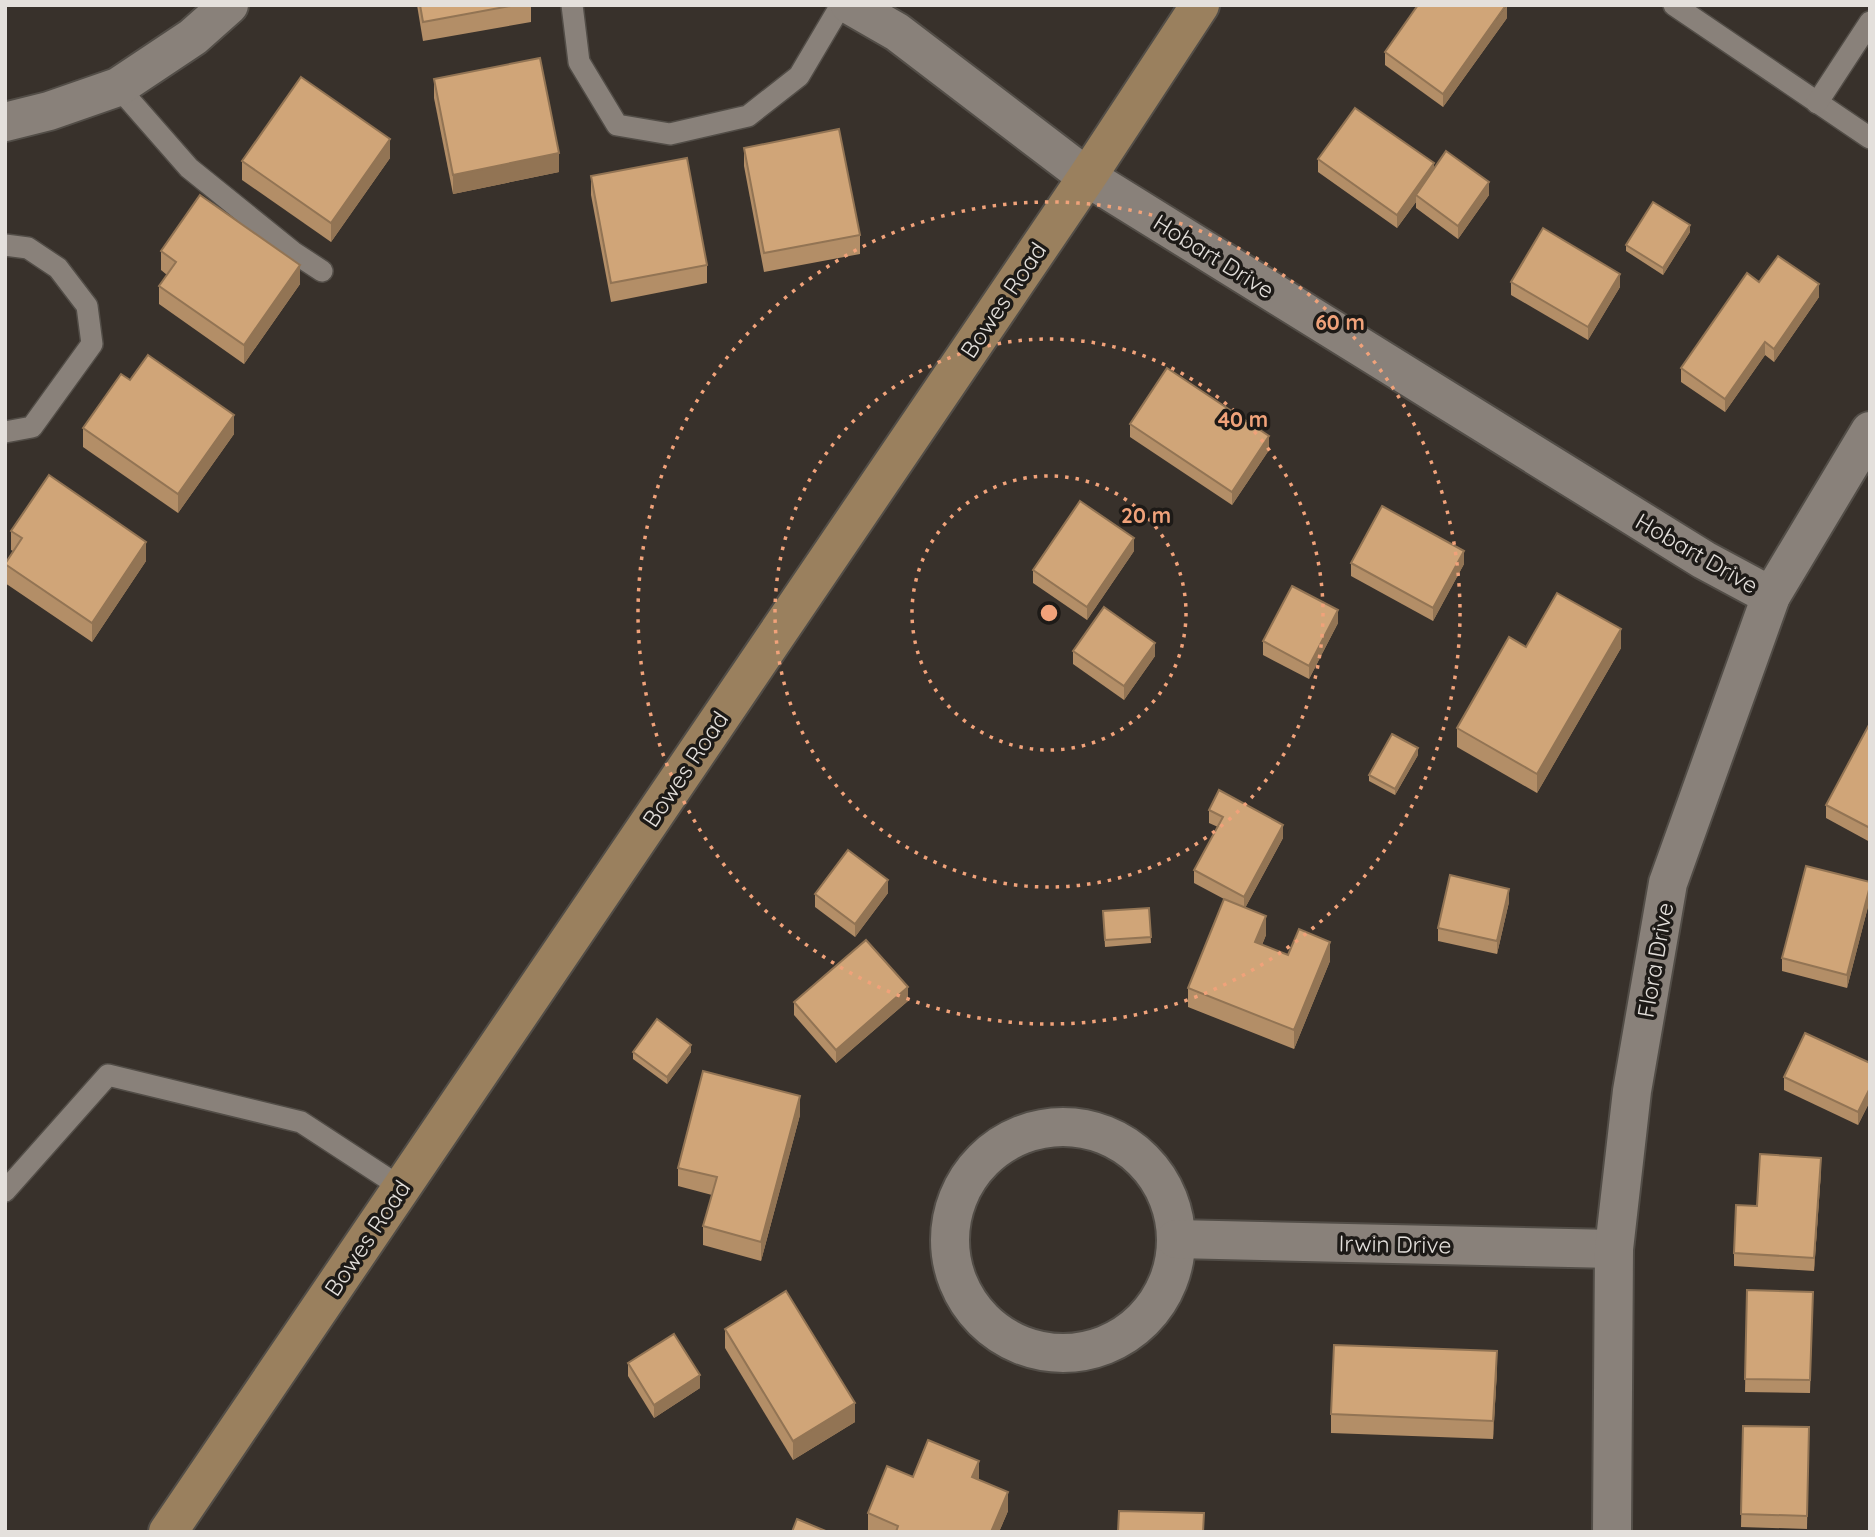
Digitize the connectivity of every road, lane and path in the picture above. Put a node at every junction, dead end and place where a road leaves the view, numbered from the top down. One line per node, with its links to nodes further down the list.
1 (229, 5): 8 (street)
2 (572, 5): 3 (lane)
3 (841, 5)
4 (850, 5): 12 (street, Hobart Drive)
5 (1200, 5): 12 (main road, Bowes Road)
6 (1674, 5): 9 (lane)
7 (1870, 22): 9 (lane)
8 (117, 87): 10 (street); 14 (lane)
9 (1817, 103): 11 (lane)
10 (5, 122)
11 (1870, 138)
12 (1087, 177): 17 (street, Hobart Drive); 18 (main road, Bowes Road)
13 (5, 244): 16 (lane)
14 (322, 271)
15 (1870, 431): 17 (street, Flora Drive)
16 (5, 432)
17 (1771, 596): 21 (street, Flora Drive)
18 (402, 1188): 19 (lane); 22 (main road, Bowes Road)
19 (5, 1191)
20 (1176, 1239): 20 (street); 21 (street, Irwin Drive)
21 (1614, 1250): 23 (street, Flora Drive)
22 (168, 1532)
23 (1612, 1532)

